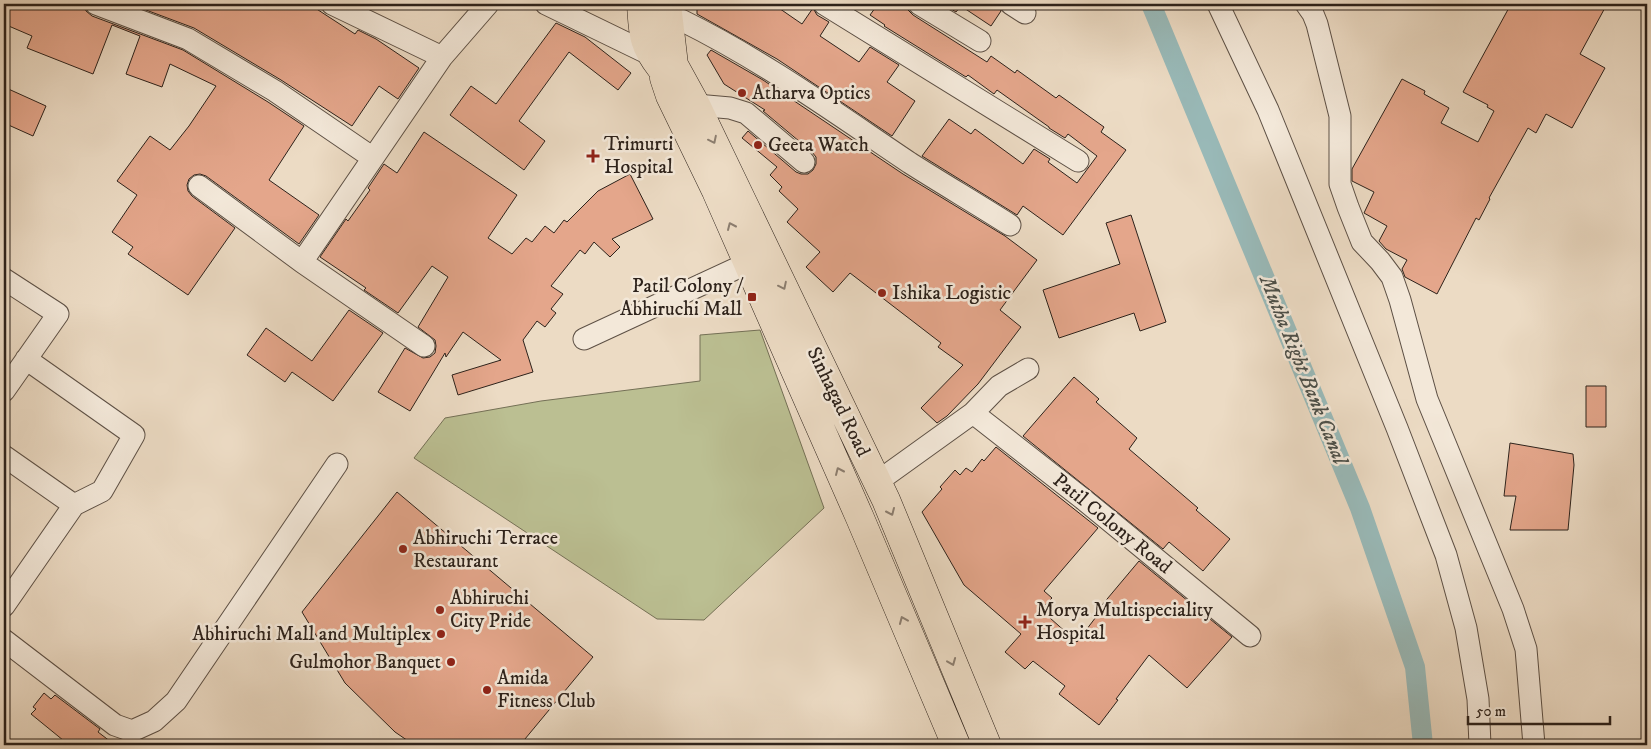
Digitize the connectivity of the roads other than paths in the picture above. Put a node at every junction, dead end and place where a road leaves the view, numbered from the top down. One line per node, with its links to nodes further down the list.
1 (96, 4): 16 (street)
2 (332, 4): 13 (street)
3 (488, 4): 13 (street)
4 (546, 4): 14 (street)
5 (641, 4): 14 (main road)
6 (652, 4): 14 (main road)
7 (824, 4): 17 (street)
8 (919, 4): 12 (street)
9 (1218, 4): 39 (street)
10 (1306, 4): 40 (street)
11 (676, 9): 14 (main road); 20 (street)
12 (980, 42)
13 (442, 57): 16 (street)
14 (661, 62): 15 (main road, Sinhagad Road); 22 (main road, Sinhagad Road, one-way to 14)
15 (696, 105): 18 (street); 32 (main road, Sinhagad Road, one-way to 32)
16 (373, 158): 21 (street)
17 (1078, 161)
18 (804, 162)
19 (199, 186): 21 (street)
20 (1010, 225)
21 (302, 262): 25 (street)
22 (748, 263): 24 (street); 37 (main road, Sinhagad Road, one-way to 22)
23 (4, 279): 26 (street)
24 (584, 339)
25 (424, 346)
26 (26, 359): 28 (street); 33 (street)
27 (1028, 369): 29 (street)
28 (4, 391)
29 (973, 413): 32 (street); 35 (street, Patil Colony Road)
30 (4, 456): 33 (street)
31 (337, 464): 36 (street)
32 (877, 482): 38 (main road, Sinhagad Road, one-way to 38)
33 (74, 505): 34 (street)
34 (4, 606)
35 (1250, 636)
36 (4, 640)
37 (956, 745)
38 (988, 745)
39 (1480, 745)
40 (1534, 745)

